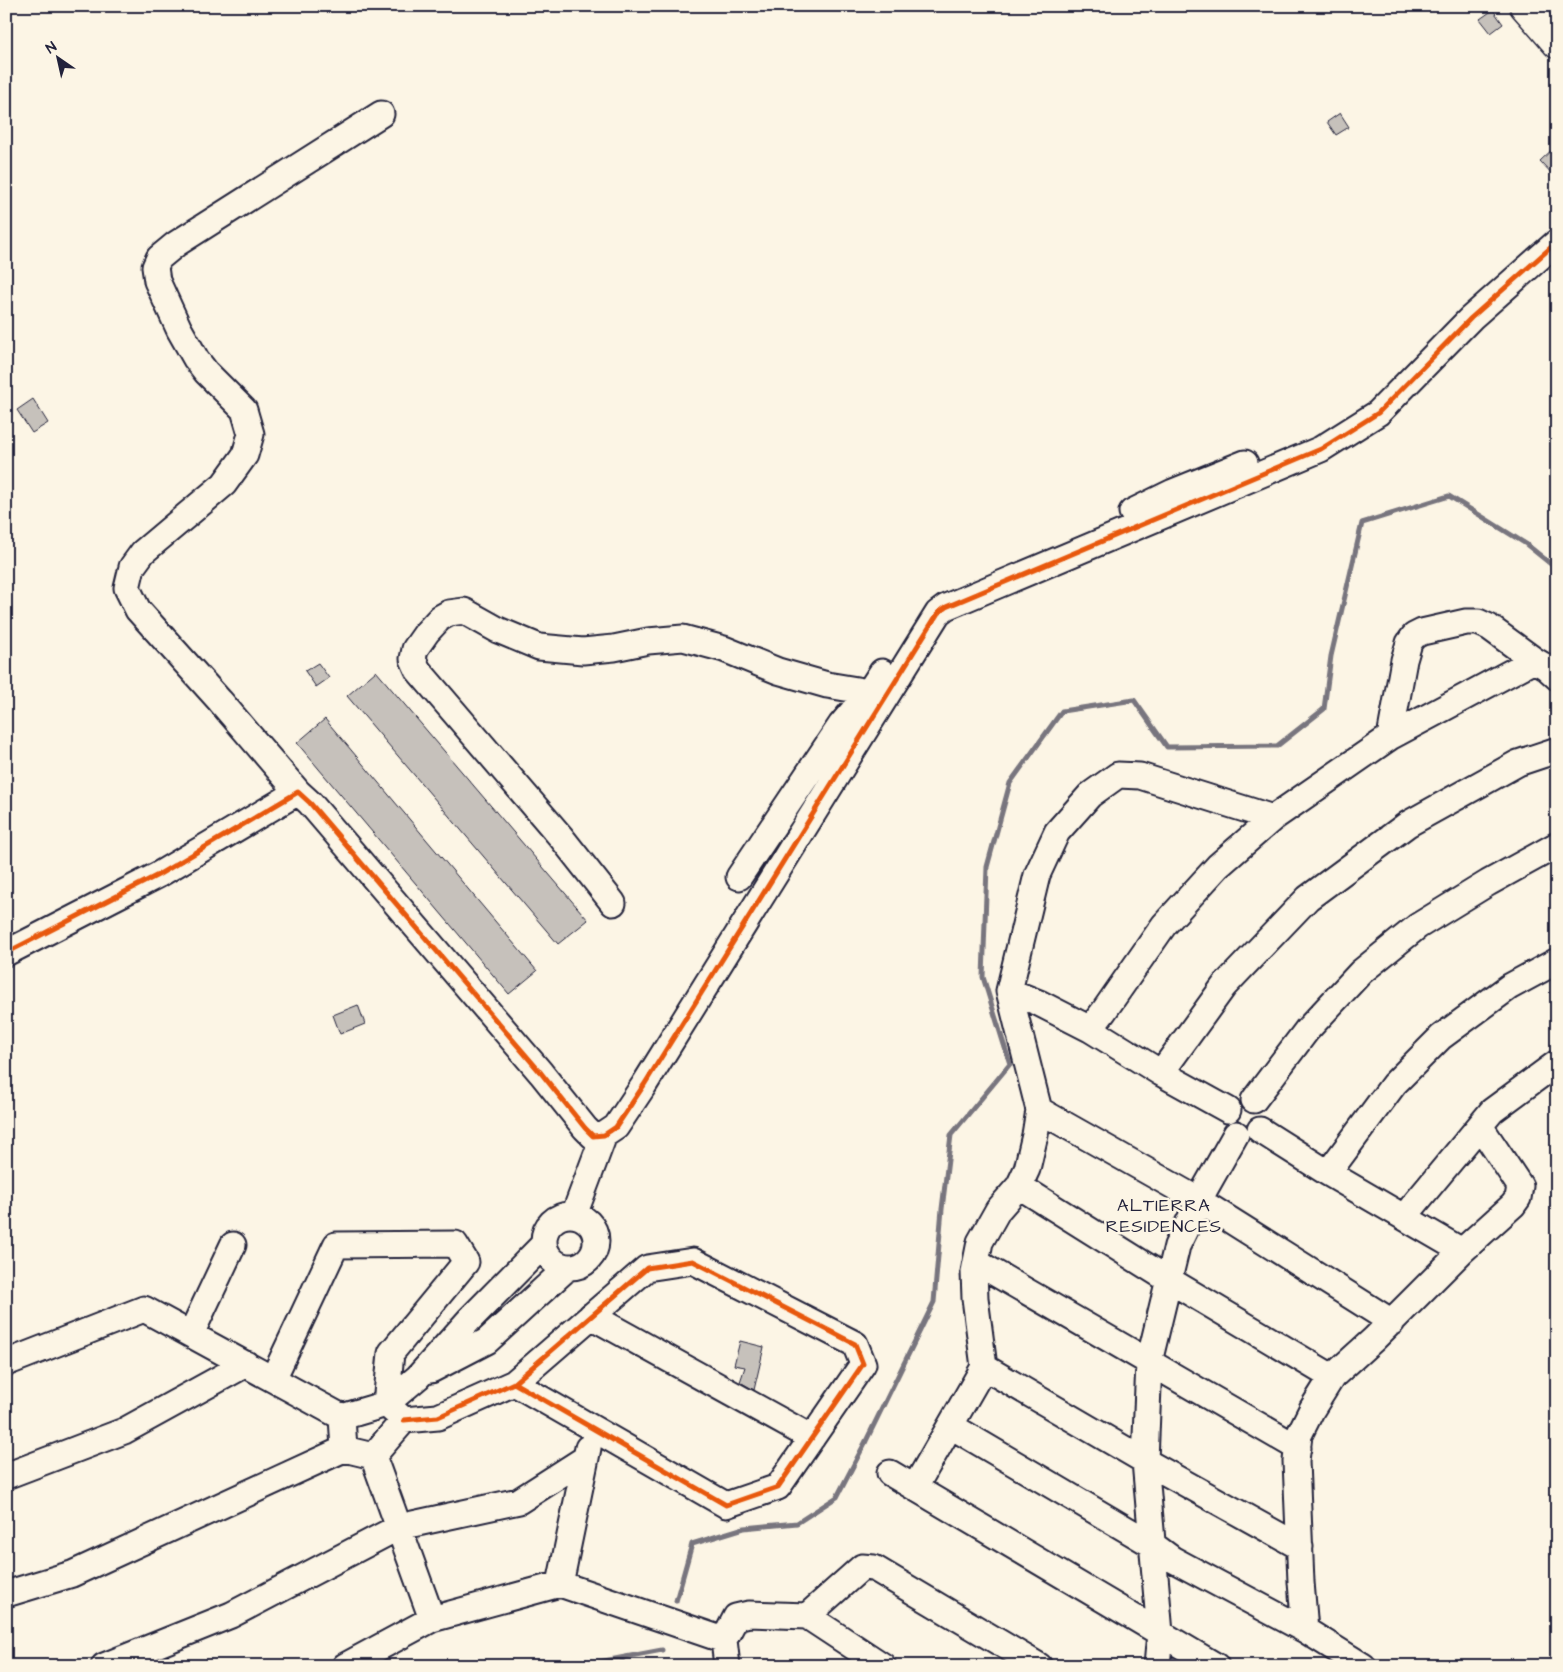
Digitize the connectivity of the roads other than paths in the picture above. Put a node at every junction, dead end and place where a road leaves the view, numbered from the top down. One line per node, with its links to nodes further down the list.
1 (1524, 6): 2 (main road)
2 (1557, 44)
3 (381, 114): 11 (street)
4 (1557, 242): 5 (street)
5 (1378, 413): 8 (street); 27 (street)
6 (1534, 660): 7 (street); 9 (street); 9 (street)
7 (1557, 676)
8 (869, 692): 14 (street); 15 (street)
9 (1390, 737): 12 (street)
10 (1557, 750): 21 (street)
11 (298, 792): 16 (street); 27 (street)
12 (1273, 818): 18 (street); 19 (street)
13 (1557, 845): 22 (street)
14 (739, 878)
15 (613, 903)
16 (6, 953)
17 (1557, 961): 28 (street)
18 (1009, 991): 19 (street); 23 (street)
19 (1090, 1029): 21 (street)
20 (1557, 1062): 25 (street)
21 (1161, 1073): 24 (street)
22 (1254, 1100): 24 (street); 26 (street)
23 (1039, 1110): 29 (street); 30 (street)
24 (1228, 1110): 26 (street)
25 (1480, 1126): 32 (street); 35 (street)
26 (1248, 1132): 28 (street); 30 (street)
27 (604, 1135): 31 (street)
28 (1328, 1174): 32 (street)
29 (1019, 1186): 36 (street); 38 (street)
30 (1200, 1201): 38 (street); 40 (street)
31 (574, 1215): 33 (street); 37 (street)
32 (1404, 1217): 35 (street)
33 (544, 1244): 37 (street); 46 (street)
34 (233, 1245): 41 (street)
35 (1462, 1251): 40 (street)
36 (976, 1262): 42 (street); 45 (street)
37 (567, 1268): 46 (street)
38 (1169, 1280): 42 (street); 47 (street)
39 (591, 1316): 49 (street); 54 (street); 54 (street)
40 (1392, 1322): 47 (street)
41 (191, 1334): 43 (street); 44 (street)
42 (1150, 1362): 55 (street); 59 (street)
43 (6, 1363)
44 (246, 1364): 48 (street); 61 (street)
45 (984, 1367): 52 (street); 59 (street)
46 (418, 1377): 50 (street)
47 (1332, 1377): 55 (street)
48 (273, 1379): 50 (street); 51 (street)
49 (514, 1383): 50 (street); 53 (street)
50 (395, 1412): 51 (street); 57 (street)
51 (342, 1417): 56 (street)
52 (950, 1426): 62 (street); 64 (street)
53 (593, 1429): 54 (street); 58 (street)
54 (812, 1438)
55 (1298, 1448): 65 (street)
56 (344, 1449): 57 (street); 67 (street)
57 (373, 1456): 63 (street)
58 (586, 1458): 63 (street); 66 (street)
59 (1145, 1460): 64 (street); 65 (street)
60 (890, 1473): 62 (street)
61 (6, 1476)
62 (915, 1488): 71 (street)
63 (399, 1527): 69 (street); 73 (street)
64 (1153, 1545): 70 (street); 71 (street)
65 (1300, 1547): 70 (street)
66 (560, 1584): 69 (street); 72 (street)
67 (6, 1594)
68 (807, 1616): 72 (street); 76 (street); 77 (street)
69 (432, 1619): 74 (street)
70 (1305, 1630): 80 (street)
71 (1160, 1633): 78 (street); 79 (street)
72 (724, 1640): 75 (street)
73 (104, 1666)
74 (346, 1666)
75 (727, 1666)
76 (883, 1666)
77 (1038, 1666)
78 (1157, 1666)
79 (1216, 1666)
80 (1363, 1666)

